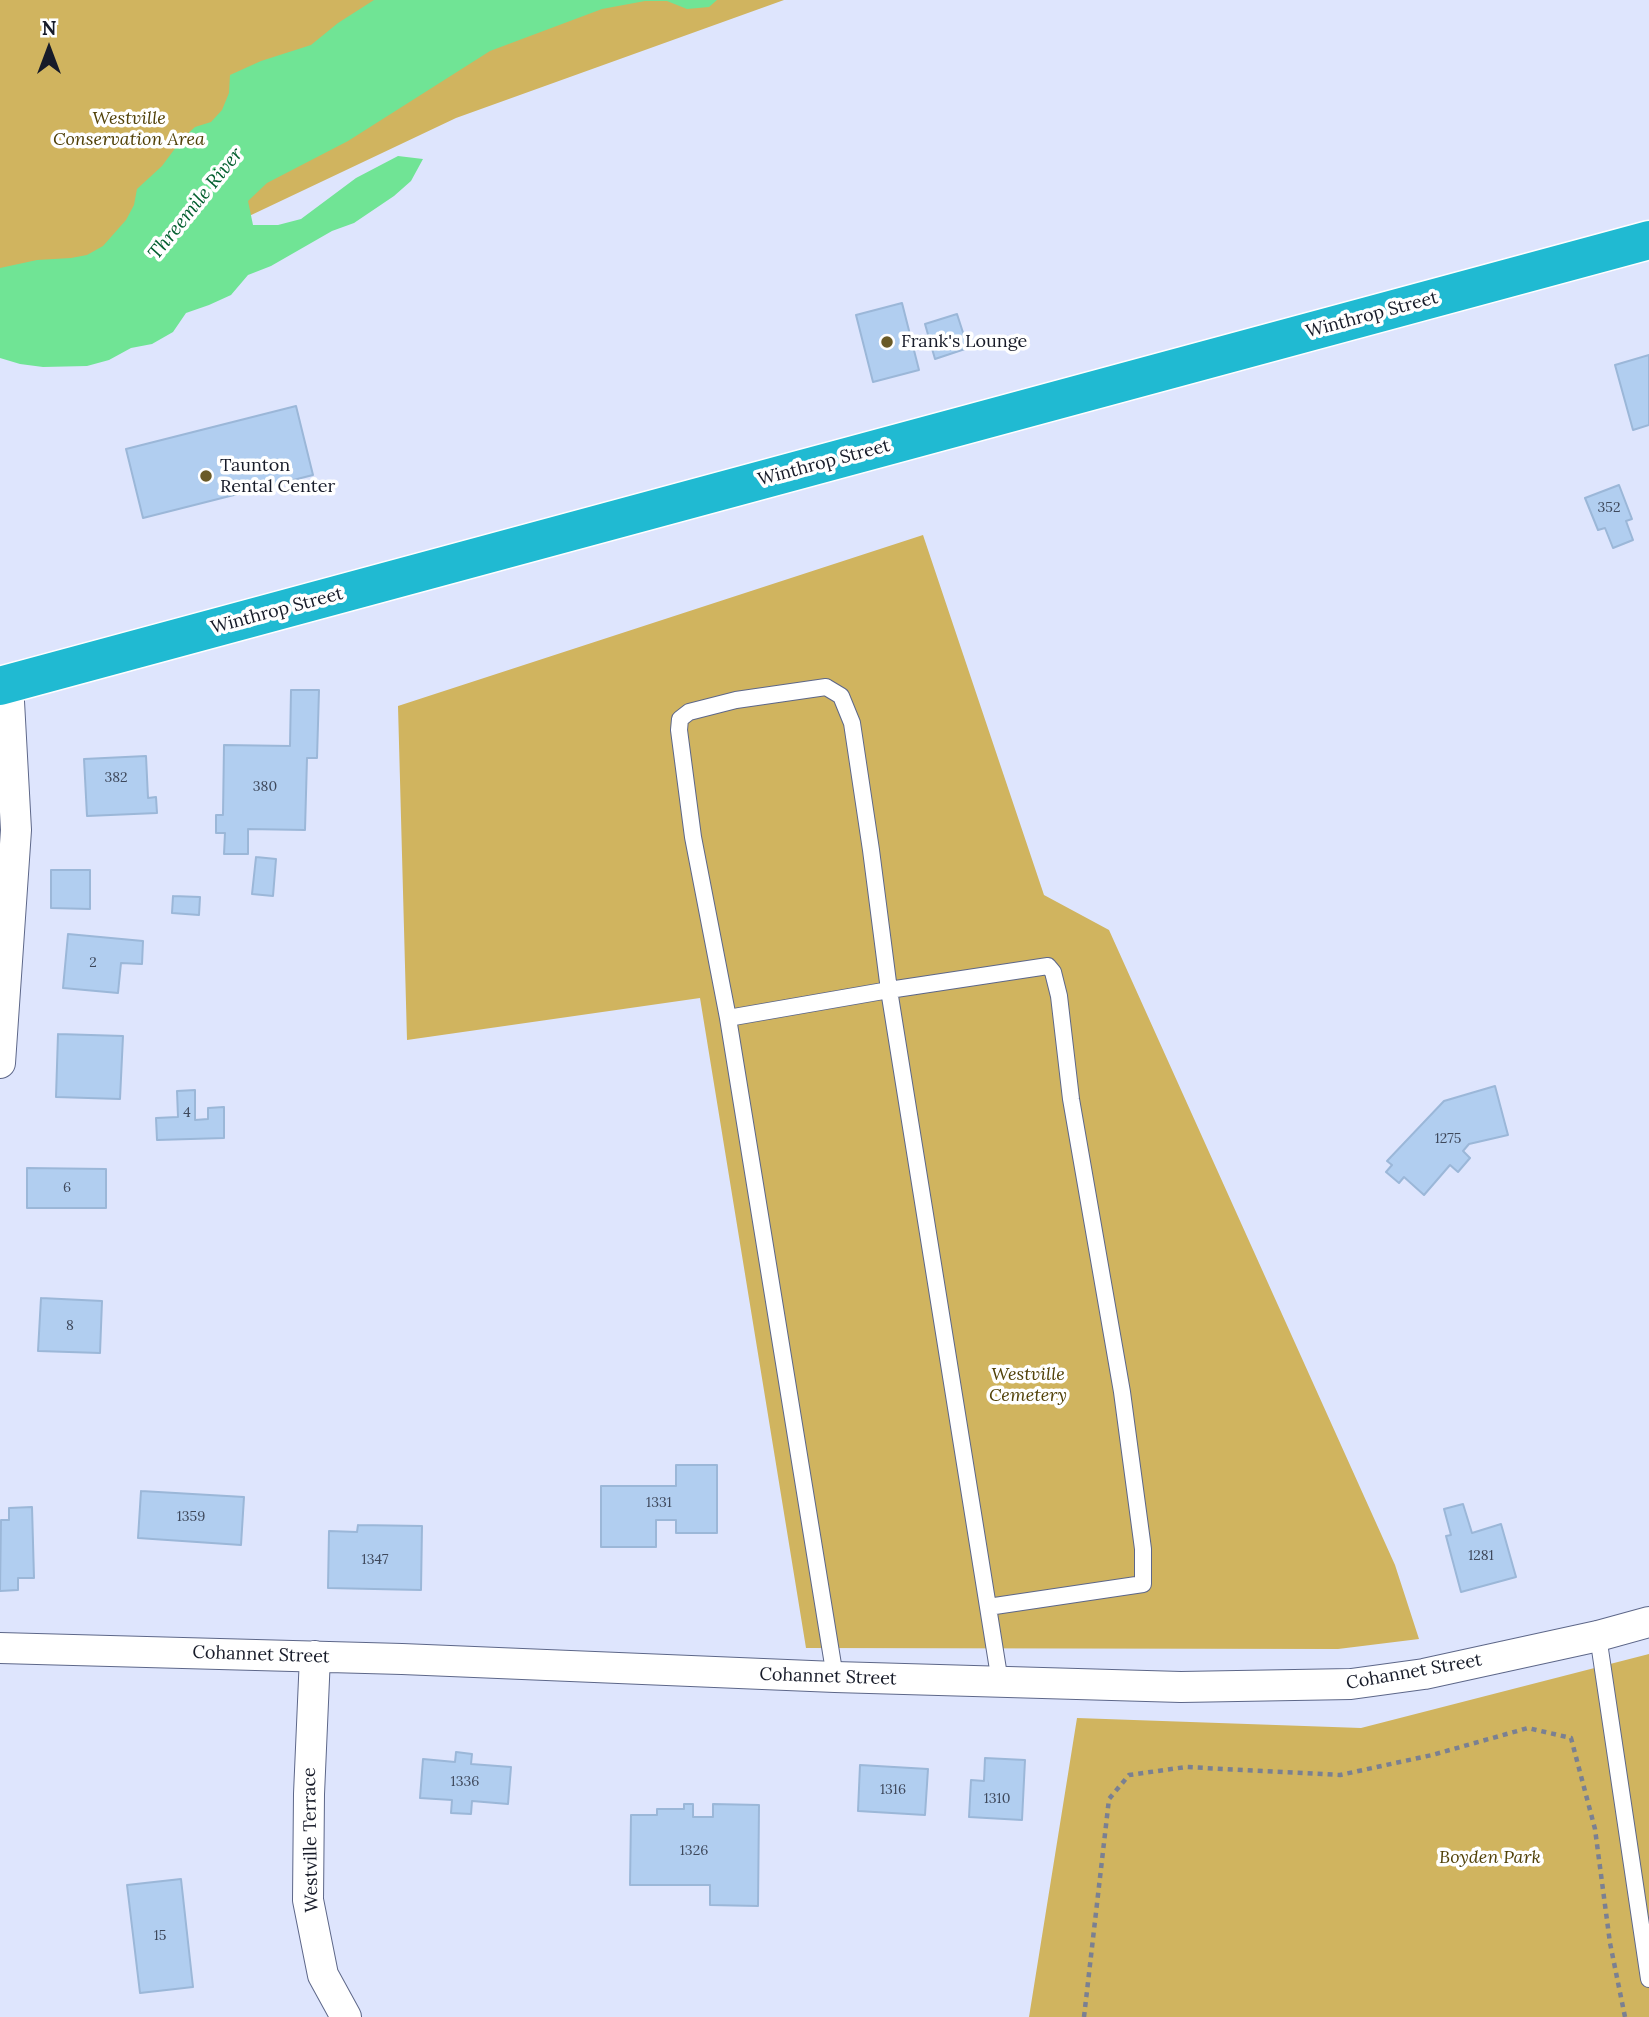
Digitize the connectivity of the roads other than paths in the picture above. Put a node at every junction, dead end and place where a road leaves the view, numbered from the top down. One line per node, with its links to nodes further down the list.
1 (1649, 240): 2 (highway, Winthrop Street)
2 (4, 684): 5 (street)
3 (889, 990): 4 (lane); 4 (lane); 6 (lane); 6 (lane)
4 (728, 1018): 11 (lane)
5 (0, 1063)
6 (988, 1607): 12 (lane)
7 (1649, 1622): 8 (street, Cohannet Street)
8 (1598, 1636): 12 (street, Cohannet Street); 13 (lane)
9 (0, 1648): 10 (street, Cohannet Street)
10 (315, 1656): 11 (street, Cohannet Street); 14 (street, Westville Terrace)
11 (835, 1678): 12 (street, Cohannet Street)
12 (1000, 1682)
13 (1649, 1979)
14 (346, 2017)

